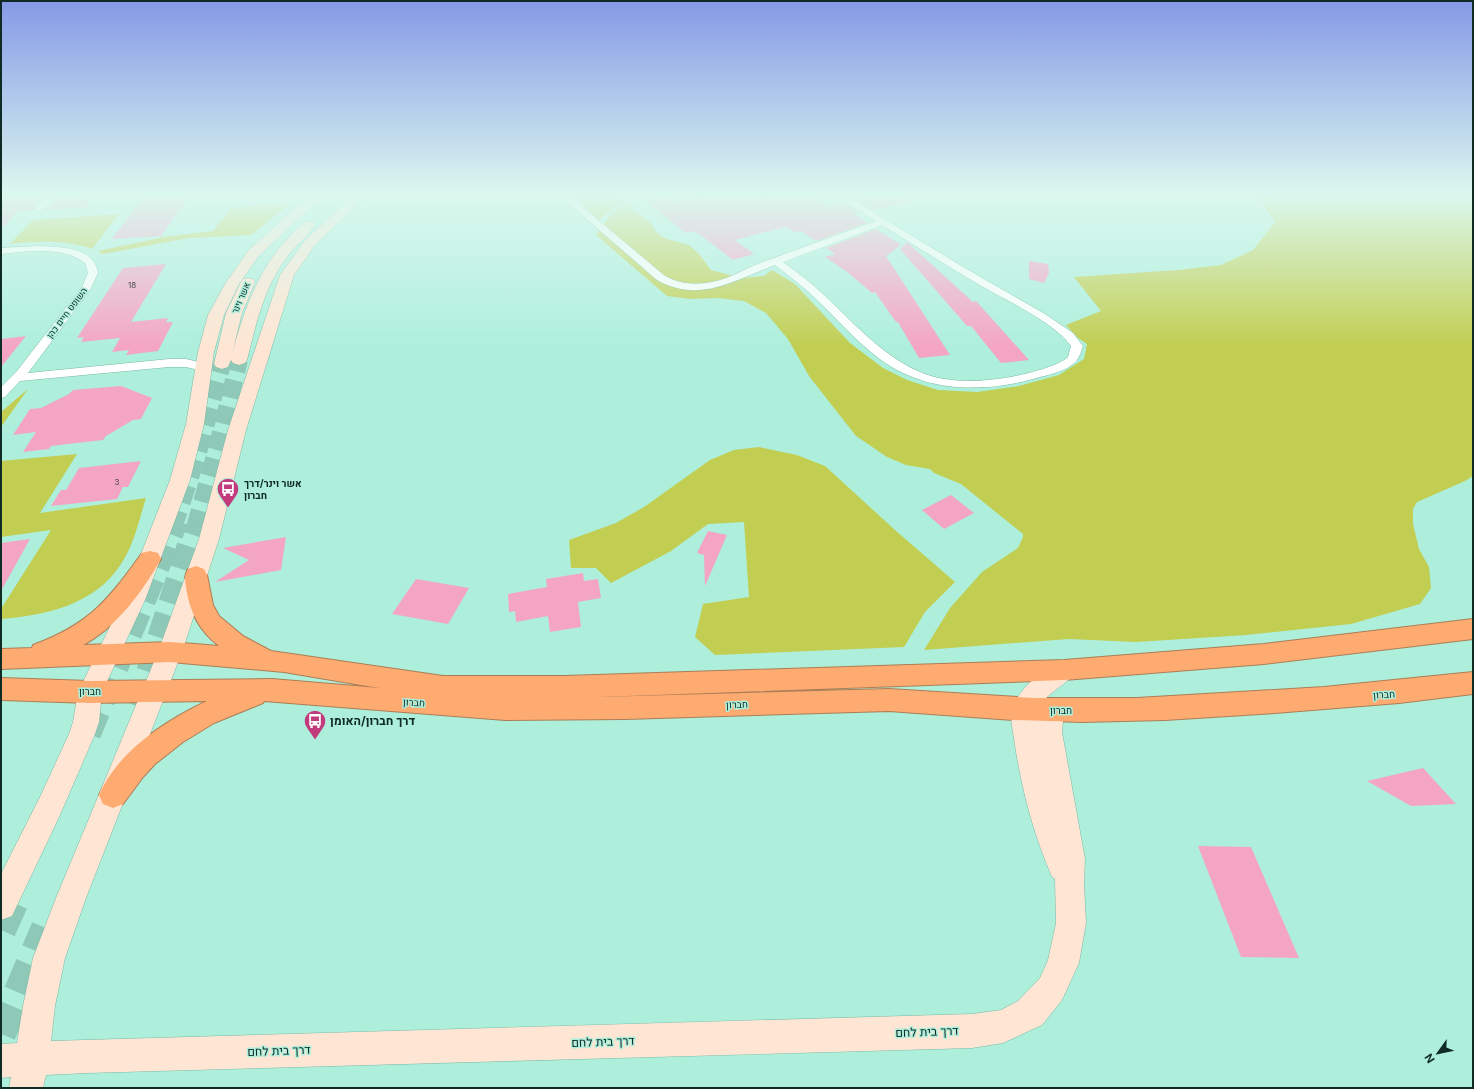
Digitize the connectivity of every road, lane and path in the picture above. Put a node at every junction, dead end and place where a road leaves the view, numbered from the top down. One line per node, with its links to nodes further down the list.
1 (261, 246): 12 (main road)
2 (275, 246): 11 (main road, אשר וינר)
3 (289, 246): 10 (main road, אשר וינר)
4 (307, 246): 16 (main road)
5 (622, 246): 9 (street)
6 (817, 246): 9 (street)
7 (921, 246): 9 (street)
8 (1, 251): 13 (street, השופט חיים כהן)
9 (776, 261)
10 (239, 360)
11 (222, 364)
12 (203, 367): 13 (street); 15 (main road)
13 (18, 378): 14 (street, השופט חיים כהן)
14 (1, 394)
15 (150, 559): 19 (main road); 20 (highway)
16 (196, 575): 18 (main road); 21 (highway)
17 (1473, 629): 22 (highway, חברון)
18 (170, 652): 19 (highway, חברון); 21 (highway, חברון); 26 (main road)
19 (107, 655): 20 (highway, חברון); 27 (main road)
20 (13, 658)
21 (284, 662): 22 (highway, חברון)
22 (1064, 670): 28 (main road)
23 (1473, 683): 29 (highway, חברון)
24 (1, 689): 27 (highway, חברון)
25 (272, 690): 26 (highway, חברון); 28 (highway, חברון); 30 (highway)
26 (155, 691): 27 (highway, חברון); 30 (main road)
27 (90, 692): 32 (main road)
28 (1025, 710): 29 (highway, חברון); 31 (main road, דרך בית לחם)
29 (1056, 710): 31 (main road, דרך בית לחם)
30 (112, 795): 33 (main road)
31 (1069, 884): 33 (main road, דרך בית לחם)
32 (1, 905)
33 (20, 1069): 34 (street, דרך בית לחם)
34 (1, 1072)

